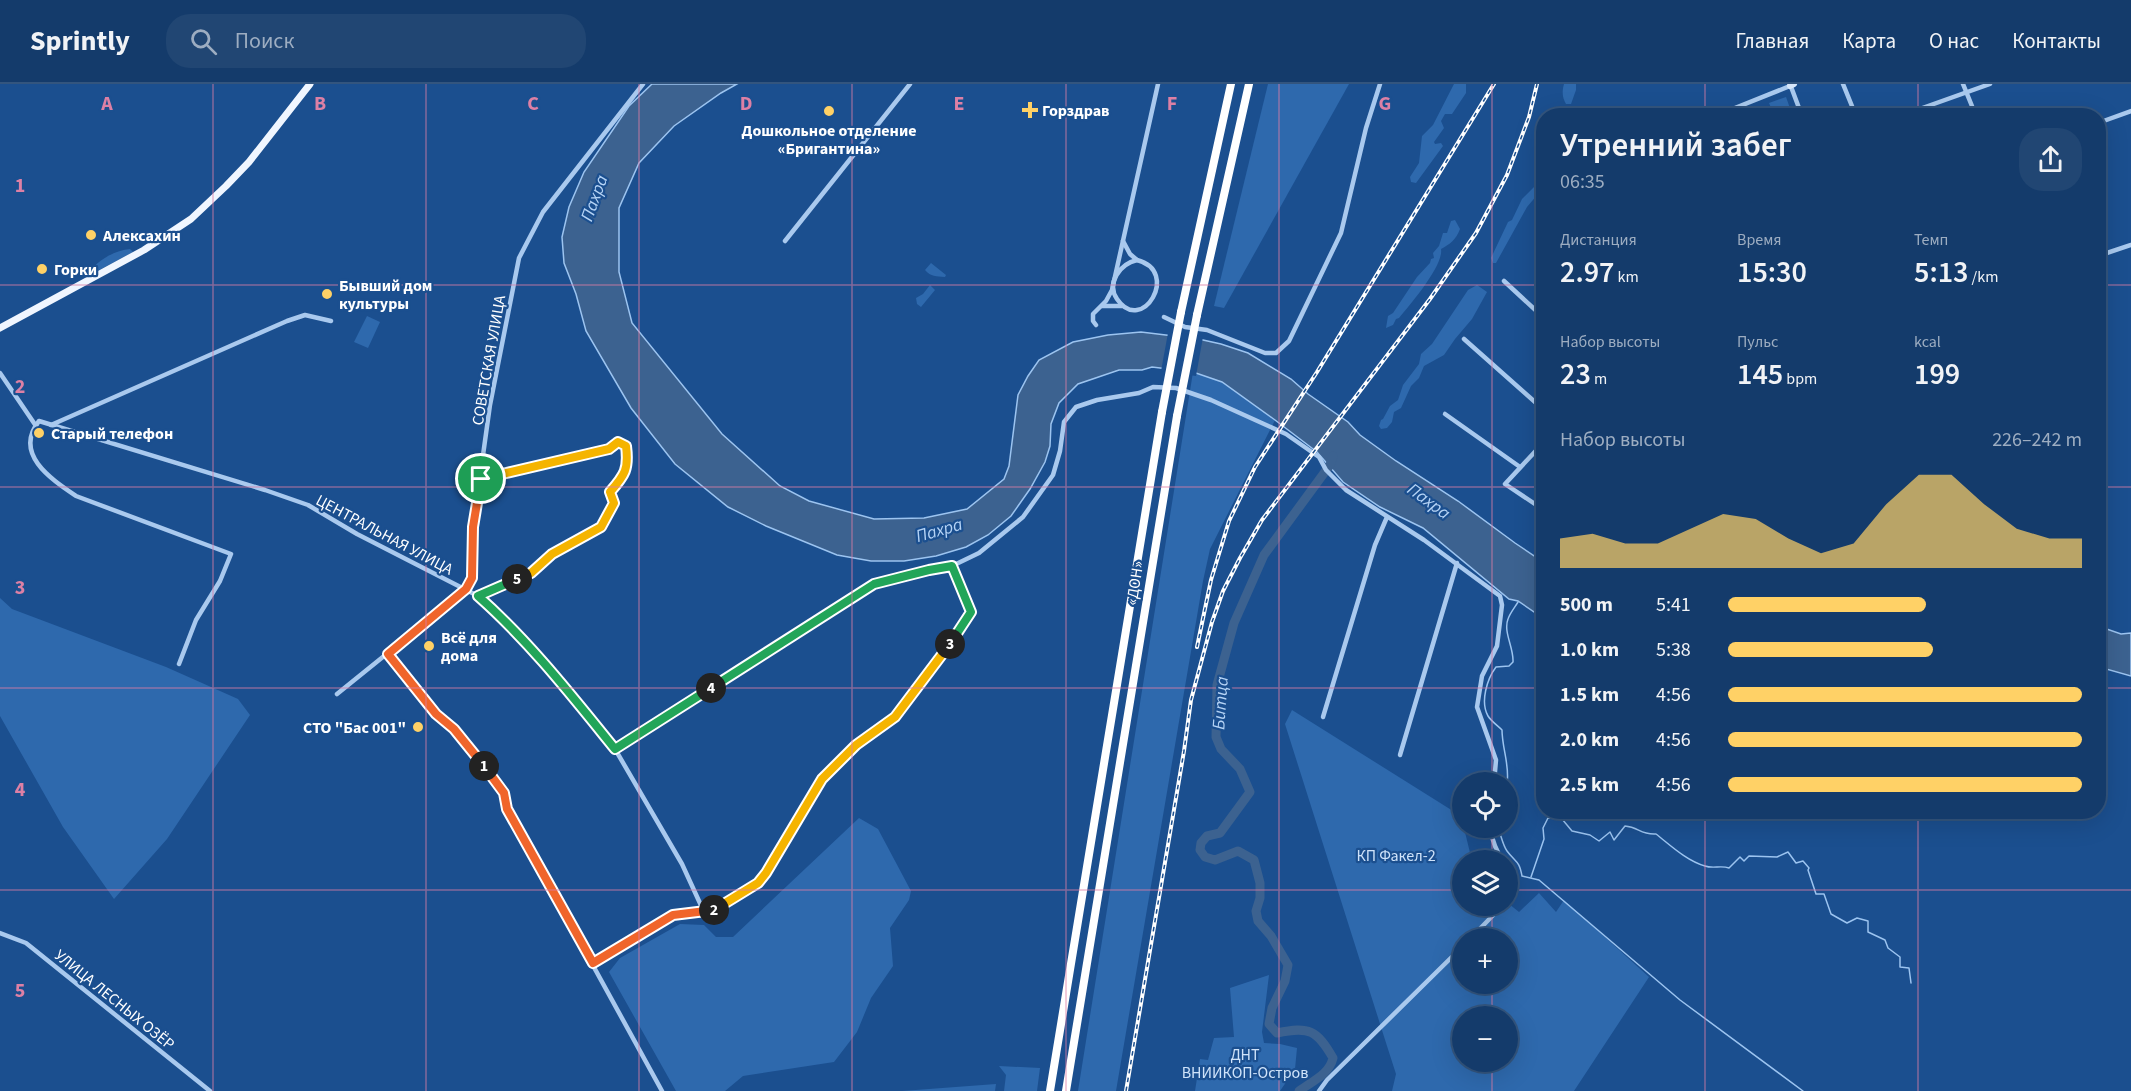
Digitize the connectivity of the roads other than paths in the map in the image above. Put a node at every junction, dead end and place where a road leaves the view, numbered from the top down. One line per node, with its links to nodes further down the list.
1 (310, 84): 33 (main road)
2 (642, 84): 42 (street, СОВЕТСКАЯ УЛИЦА)
3 (910, 84): 20 (street)
4 (1158, 84): 21 (street)
5 (1231, 84): 64 (highway, «ДОН», bridge)
6 (1249, 84): 65 (highway, «ДОН», bridge)
7 (1380, 84): 30 (street)
8 (1843, 84): 15 (street)
9 (1963, 84): 12 (street)
10 (1990, 84): 12 (street)
11 (1791, 85): 13 (street); 14 (street)
12 (1967, 93): 16 (street); 17 (street)
13 (1735, 108)
14 (1799, 108)
15 (1853, 108)
16 (1923, 108)
17 (1973, 108)
18 (2131, 111): 19 (street)
19 (2106, 120)
20 (785, 241)
21 (1124, 241): 24 (street); 25 (street)
22 (2131, 245): 23 (street)
23 (2106, 253)
24 (1137, 260): 25 (street); 28 (street)
25 (1115, 279): 27 (street); 28 (street)
26 (1504, 281): 29 (street)
27 (1101, 306): 28 (street); 32 (street)
28 (1122, 306)
29 (1536, 311)
30 (1164, 317)
31 (331, 321): 38 (street)
32 (1096, 325)
33 (0, 328)
34 (1464, 339): 36 (street)
35 (0, 373): 39 (street)
36 (1536, 403)
37 (1444, 414): 41 (street)
38 (51, 425): 39 (street); 47 (street, ЦЕНТРАЛЬНАЯ УЛИЦА)
39 (36, 426): 50 (street)
40 (1536, 450): 41 (street)
41 (1520, 467): 43 (street)
42 (481, 479): 47 (street, СОВЕТСКАЯ УЛИЦА); 48 (street)
43 (1536, 505)
44 (1386, 517): 45 (street); 46 (street); 52 (street)
45 (1457, 563): 54 (street); 55 (street)
46 (952, 566): 53 (street); 56 (street)
47 (466, 589): 48 (street, ЦЕНТРАЛЬНАЯ УЛИЦА); 49 (street)
48 (478, 596): 53 (street, ЦЕНТРАЛЬНАЯ УЛИЦА)
49 (388, 654): 51 (street); 61 (street)
50 (179, 664)
51 (337, 694)
52 (1323, 717)
53 (615, 749): 56 (street, ЦЕНТРАЛЬНАЯ УЛИЦА)
54 (1400, 755)
55 (1495, 772)
56 (704, 912): 61 (street)
57 (1492, 916): 58 (street)
58 (1481, 928)
59 (0, 933): 62 (street, УЛИЦА ЛЕСНЫХ ОЗЁР)
60 (1452, 957): 66 (street)
61 (593, 963): 63 (street)
62 (210, 1091)
63 (662, 1091)
64 (1050, 1091)
65 (1066, 1091)
66 (1319, 1091)

